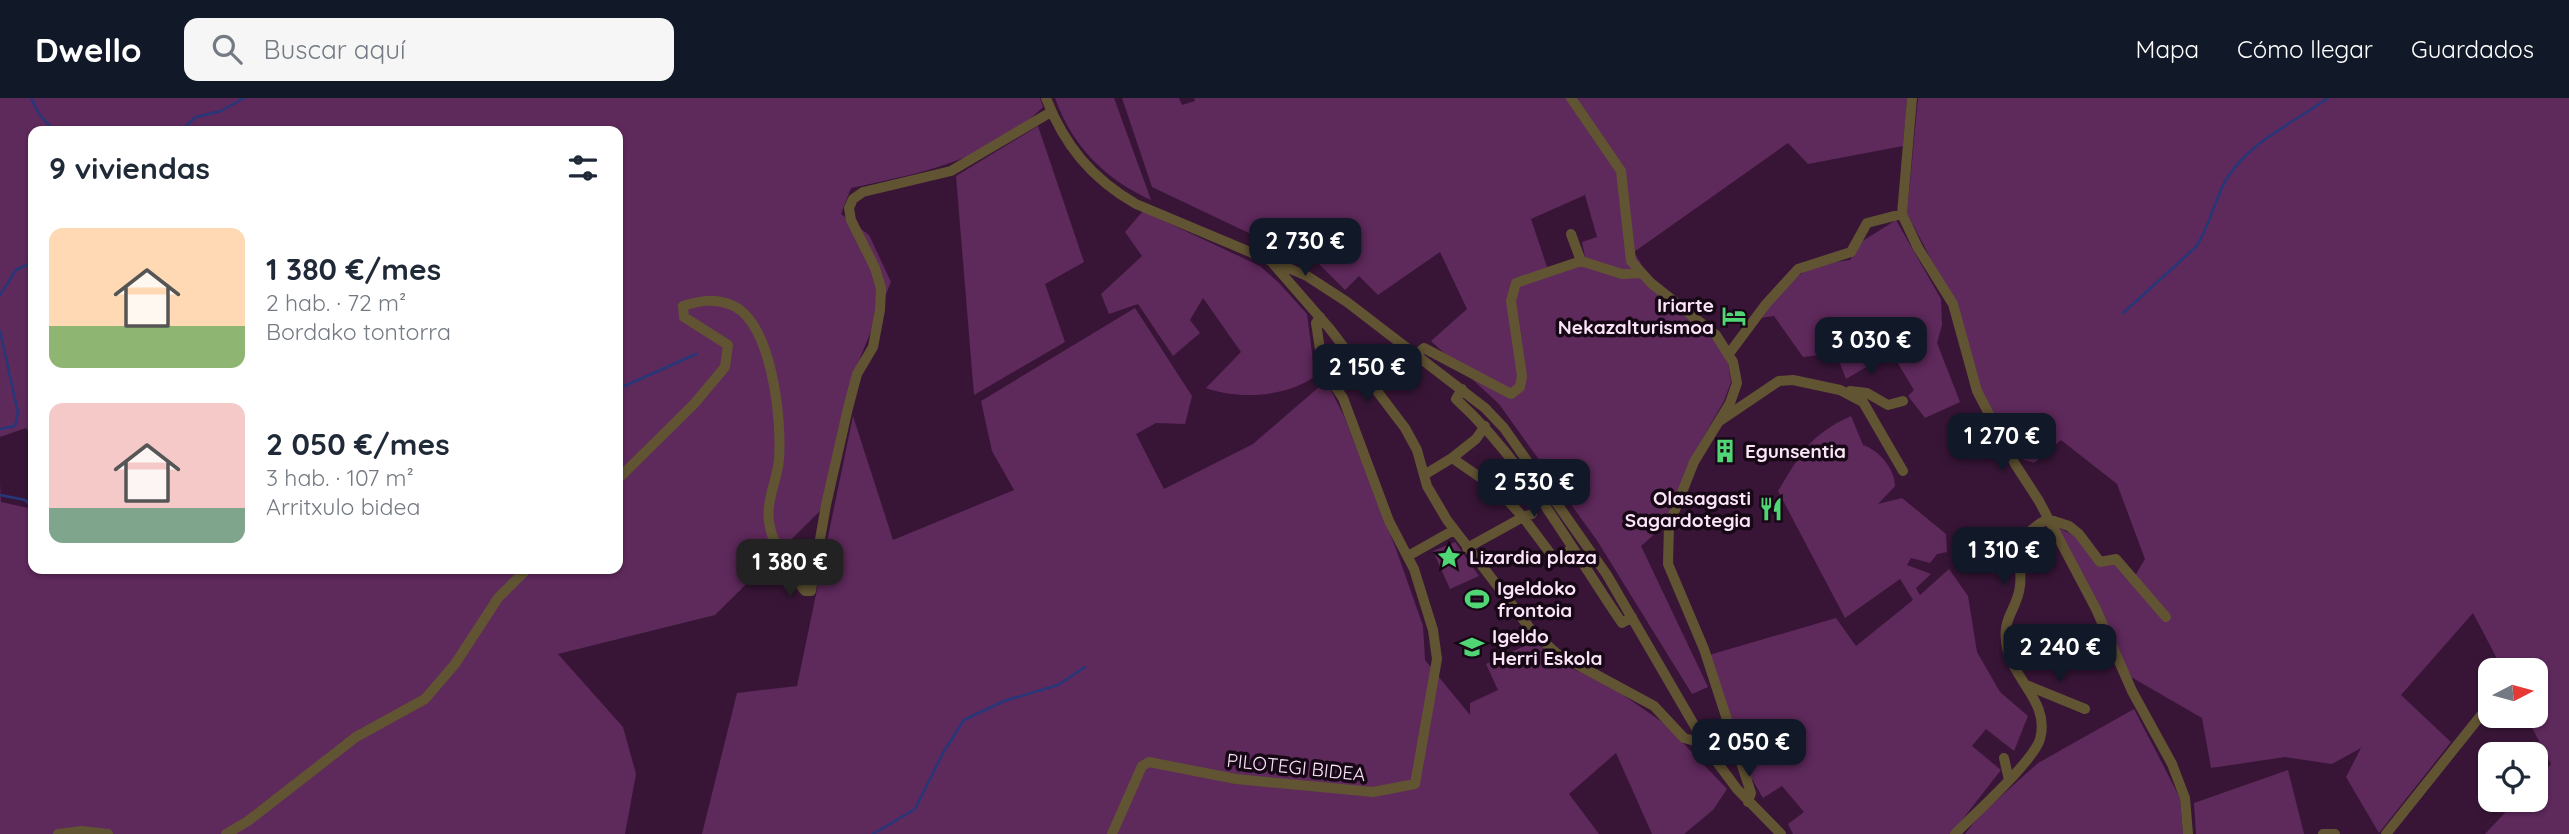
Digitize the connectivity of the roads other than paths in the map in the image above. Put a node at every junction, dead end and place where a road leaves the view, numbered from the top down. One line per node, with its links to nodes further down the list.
1 (1046, 98): 4 (street)
2 (1571, 98): 9 (street)
3 (1912, 98): 5 (street)
4 (1051, 112): 7 (street); 22 (street)
5 (1902, 214): 14 (street); 25 (street)
6 (1571, 234): 8 (street)
7 (1267, 257): 10 (street); 11 (street)
8 (1580, 261): 9 (street); 13 (street)
9 (1641, 273): 14 (street)
10 (1324, 287): 11 (street); 13 (street)
11 (1306, 302): 12 (street)
12 (1320, 317): 23 (street); 29 (street)
13 (1416, 355): 15 (street)
14 (1728, 355): 18 (street)
15 (1462, 389): 19 (street); 31 (street)
16 (1840, 390): 17 (street); 18 (street); 21 (street)
17 (1903, 401)
18 (1719, 421): 41 (street)
19 (1485, 426): 20 (street); 28 (street)
20 (1452, 458): 23 (street); 24 (street)
21 (1903, 471)
22 (623, 474)
23 (1424, 475): 26 (street)
24 (1528, 515): 27 (street); 28 (street)
25 (2048, 519): 32 (street); 34 (street); 48 (street)
26 (1454, 530): 27 (street); 29 (street)
27 (1467, 548): 38 (street)
28 (1571, 549): 31 (street)
29 (1408, 556): 45 (street, PILOTEGI BIDEA)
30 (522, 574): 44 (street)
31 (1632, 617): 38 (street)
32 (2166, 617)
33 (2035, 636): 34 (street)
34 (2007, 648): 35 (street)
35 (2026, 685): 36 (street); 40 (street)
36 (2085, 709)
37 (2478, 719): 51 (street)
38 (1701, 737): 41 (street)
39 (2004, 758): 40 (street)
40 (2009, 780): 47 (street)
41 (1748, 802): 46 (street)
42 (58, 834): 43 (street)
43 (108, 834)
44 (226, 834)
45 (1112, 834)
46 (1781, 834)
47 (1955, 834)
48 (2188, 834)
49 (2323, 834): 50 (street)
50 (2335, 834)
51 (2386, 834)

